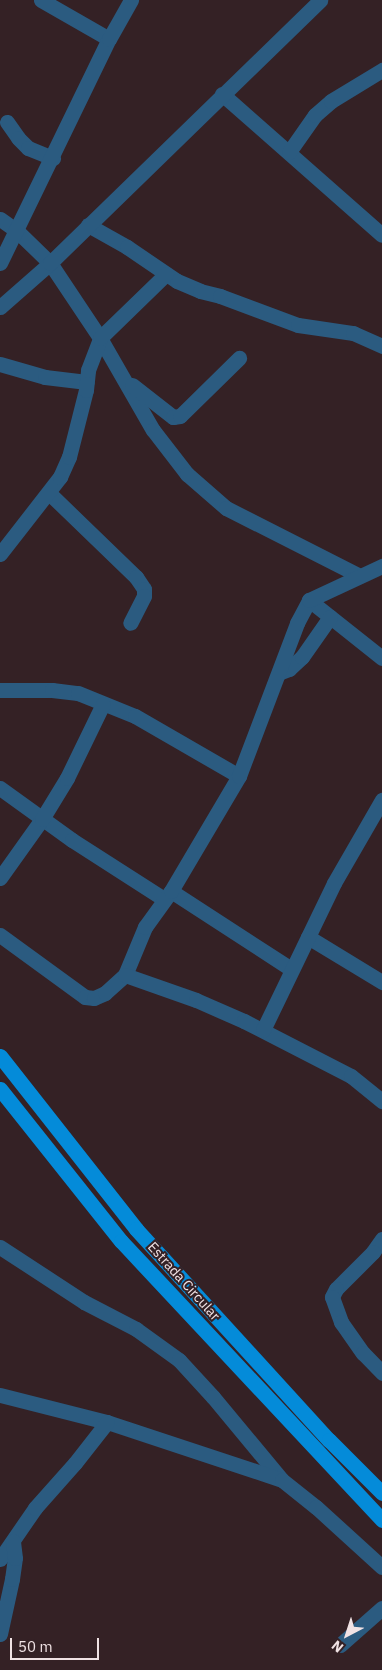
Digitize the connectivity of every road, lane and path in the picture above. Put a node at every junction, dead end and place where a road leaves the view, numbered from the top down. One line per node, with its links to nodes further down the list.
1 (41, 0): 4 (street)
2 (131, 0): 4 (street)
3 (320, 0): 6 (street)
4 (109, 40): 9 (street)
5 (382, 70): 8 (street)
6 (222, 94): 8 (street); 11 (street)
7 (7, 122): 9 (street)
8 (289, 152): 13 (street)
9 (52, 158): 12 (street)
10 (0, 219): 12 (street)
11 (88, 225): 15 (street); 16 (street)
12 (17, 231): 14 (street); 15 (street)
13 (382, 235)
14 (0, 263)
15 (50, 263): 17 (street); 18 (street)
16 (166, 274): 18 (street); 19 (street)
17 (0, 307)
18 (100, 338): 22 (street); 23 (street)
19 (382, 346)
20 (238, 358): 22 (street)
21 (0, 364): 23 (street)
22 (127, 381): 27 (street)
23 (86, 382): 24 (street)
24 (49, 493): 25 (street); 30 (street)
25 (0, 554)
26 (382, 566): 27 (street)
27 (360, 576): 28 (street)
28 (309, 600): 29 (street); 32 (street)
29 (330, 617): 31 (street); 32 (street)
30 (130, 623)
31 (382, 658)
32 (280, 672): 35 (street)
33 (0, 690): 34 (street)
34 (103, 704): 35 (street); 38 (street)
35 (239, 776): 40 (street)
36 (0, 788): 38 (street)
37 (382, 800): 42 (street)
38 (42, 819): 39 (street); 40 (street)
39 (0, 878)
40 (167, 895): 43 (street); 44 (street)
41 (0, 934): 44 (street)
42 (308, 937): 43 (street); 45 (street)
43 (291, 969): 46 (street)
44 (125, 975): 46 (street)
45 (382, 982)
46 (263, 1030): 49 (street)
47 (0, 1056): 56 (main road, Estrada Circular)
48 (0, 1089): 57 (main road, Estrada Circular)
49 (382, 1101)
50 (382, 1238): 52 (street)
51 (0, 1247): 55 (street)
52 (382, 1372)
53 (0, 1395): 54 (street)
54 (107, 1422): 55 (street); 58 (street)
55 (282, 1480): 60 (street)
56 (382, 1494)
57 (382, 1520)
58 (13, 1541): 59 (street); 62 (street)
59 (0, 1559)
60 (382, 1567)
61 (382, 1608): 63 (street)
62 (0, 1634)
63 (340, 1645)

